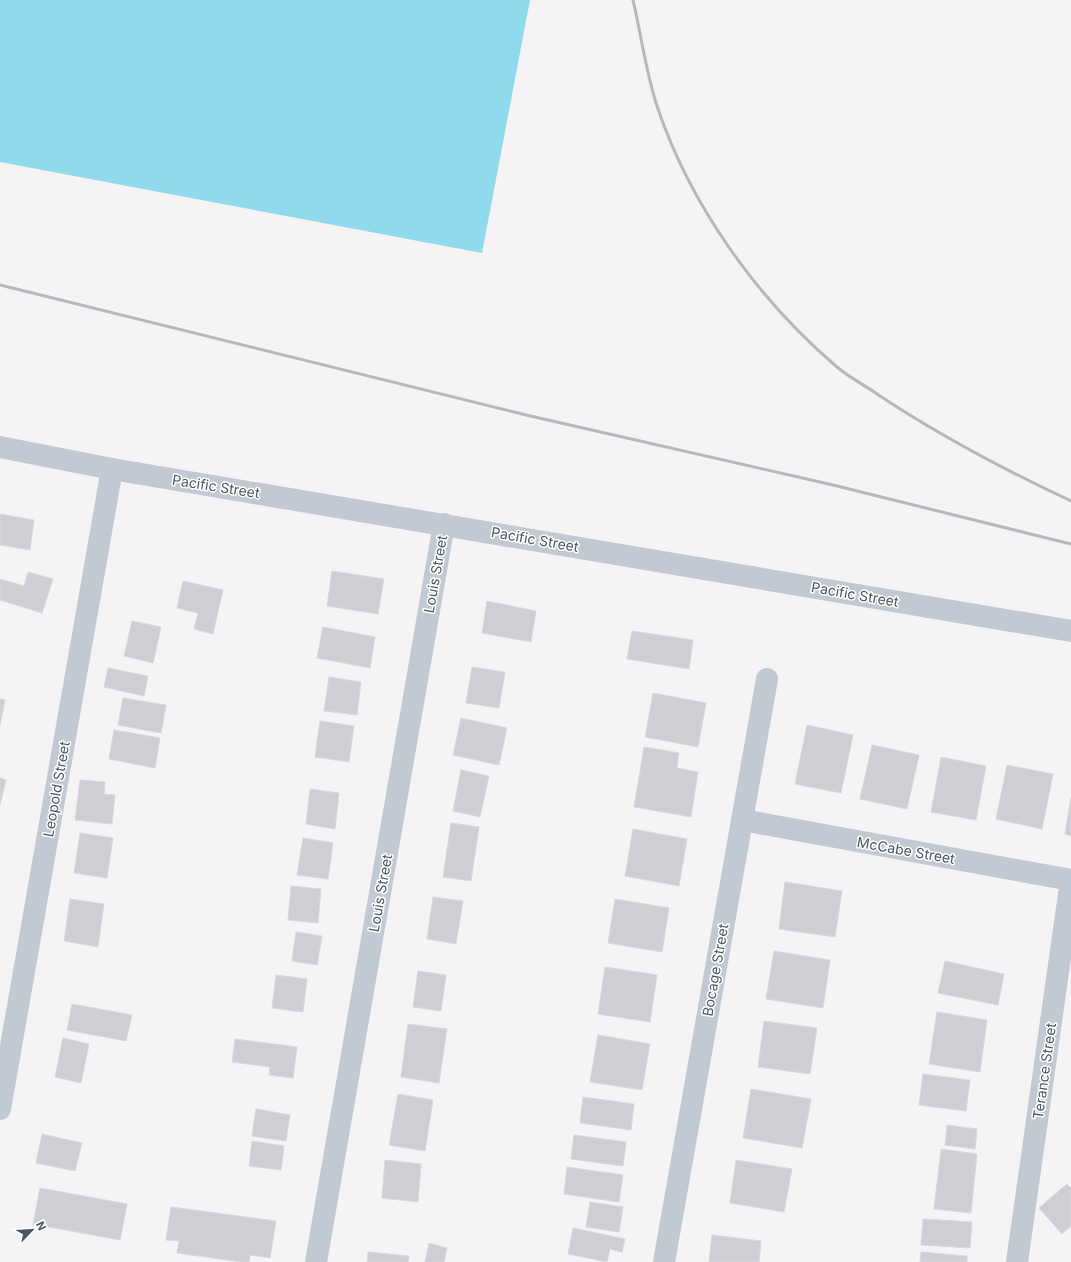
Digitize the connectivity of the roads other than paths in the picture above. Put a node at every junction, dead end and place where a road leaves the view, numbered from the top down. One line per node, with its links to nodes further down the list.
1 (0, 447): 2 (street, Pacific Street)
2 (112, 469): 3 (street, Pacific Street); 8 (street, Leopold Street)
3 (444, 524): 4 (street, Pacific Street); 9 (street, Louis Street)
4 (1071, 630)
5 (768, 679): 6 (street, Bocage Street)
6 (742, 820): 7 (street, McCabe Street); 10 (street, Bocage Street)
7 (1071, 880): 11 (street, Terance Street)
8 (0, 1109)
9 (316, 1262)
10 (664, 1262)
11 (1017, 1262)

